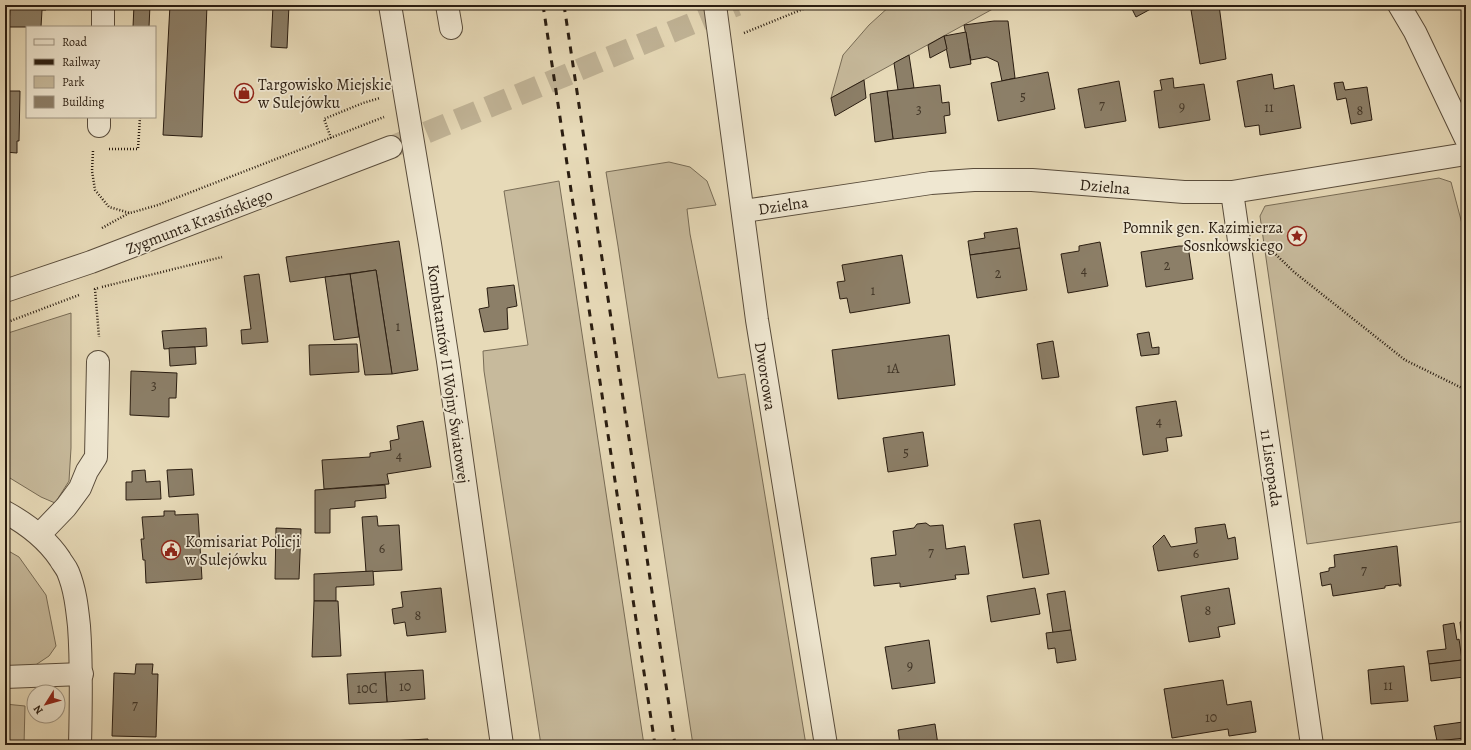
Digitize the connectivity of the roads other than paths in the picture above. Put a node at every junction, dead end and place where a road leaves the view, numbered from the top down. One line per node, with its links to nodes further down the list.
1 (103, 5): 6 (street)
2 (390, 5): 20 (street, Kombatantów II Wojny Światowej)
3 (447, 5): 7 (street)
4 (715, 5): 12 (street, Dworcowa)
5 (1398, 5): 8 (street)
6 (102, 26)
7 (451, 28)
8 (1466, 139)
9 (391, 147): 13 (street, Zygmunta Krasińskiego)
10 (1466, 154): 11 (street, Dzielna)
11 (1232, 192): 12 (street, Dzielna); 22 (street, 11 Listopada)
12 (744, 211): 21 (street, Dworcowa)
13 (5, 291)
14 (98, 362): 16 (street)
15 (5, 512): 16 (street)
16 (40, 534): 17 (street)
17 (82, 674): 18 (street); 19 (street)
18 (5, 677)
19 (80, 745)
20 (502, 745)
21 (826, 745)
22 (1312, 745)

